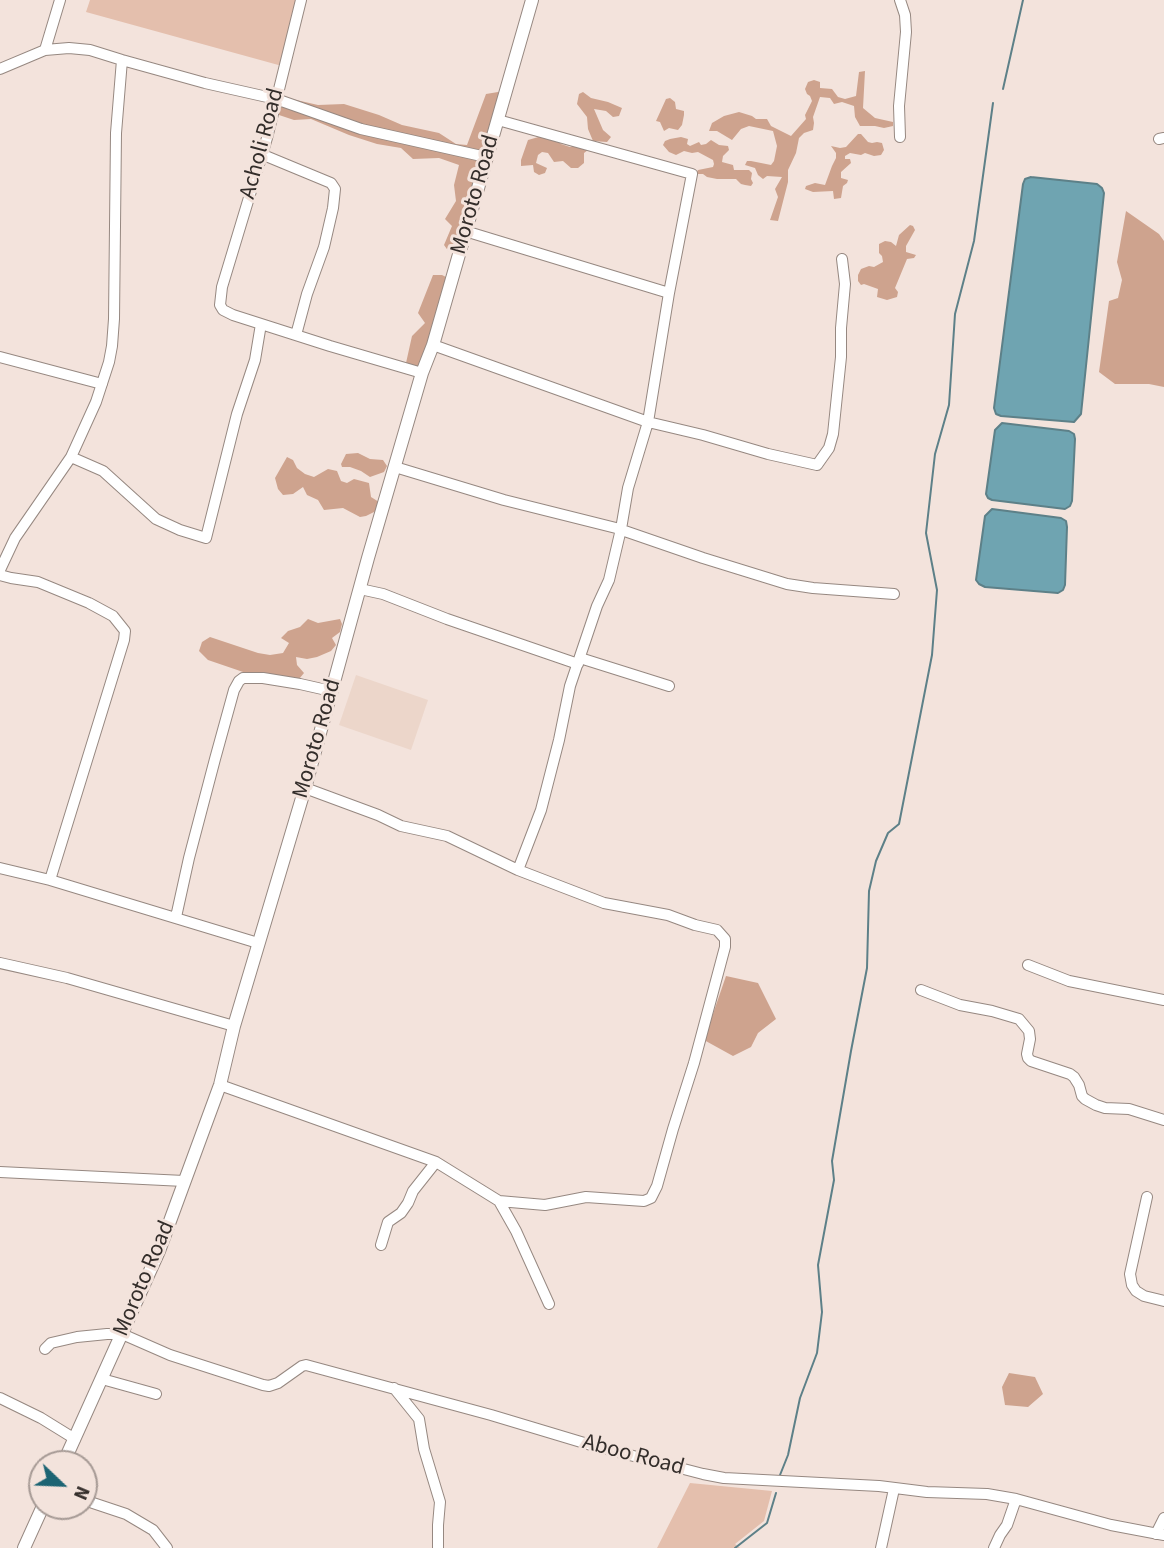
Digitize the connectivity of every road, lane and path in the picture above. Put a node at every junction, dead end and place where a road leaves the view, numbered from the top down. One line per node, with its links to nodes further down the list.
1 (60, 0): 5 (street)
2 (301, 0): 8 (street, Acholi Road)
3 (531, 0): 9 (main road, Moroto Road)
4 (900, 0): 10 (street)
5 (45, 50): 6 (street); 7 (street)
6 (122, 60): 8 (street); 21 (street)
7 (0, 69)
8 (276, 99): 11 (street, Acholi Road); 12 (street)
9 (498, 120): 12 (main road, Moroto Road); 15 (street)
10 (900, 137)
11 (261, 154): 16 (street, Acholi Road); 17 (street)
12 (486, 157): 13 (main road, Moroto Road)
13 (464, 231): 15 (street); 18 (main road, Moroto Road)
14 (842, 258): 22 (street)
15 (669, 293): 22 (street)
16 (261, 324): 17 (street); 23 (street)
17 (296, 335): 20 (street)
18 (433, 345): 20 (main road, Moroto Road); 22 (street)
19 (0, 357): 21 (street)
20 (422, 373): 24 (main road, Moroto Road)
21 (102, 384): 23 (street)
22 (648, 422): 25 (street)
23 (71, 457): 26 (street)
24 (395, 467): 25 (street); 27 (main road, Moroto Road)
25 (621, 529): 28 (street); 29 (street)
26 (0, 572): 35 (street)
27 (360, 589): 29 (street); 31 (main road, Moroto Road)
28 (894, 594)
29 (579, 661): 30 (street); 34 (street)
30 (669, 686)
31 (331, 691): 32 (main road, Moroto Road); 36 (street)
32 (305, 788): 34 (street); 37 (main road, Moroto Road)
33 (0, 868): 35 (street)
34 (518, 870): 49 (street)
35 (50, 880): 36 (street)
36 (176, 917): 37 (street)
37 (258, 943): 42 (main road, Moroto Road)
38 (0, 963): 42 (street)
39 (1028, 965): 41 (street)
40 (921, 990): 44 (street)
41 (1164, 1000)
42 (234, 1026): 43 (main road, Moroto Road)
43 (220, 1084): 45 (street); 47 (main road, Moroto Road)
44 (1164, 1120)
45 (436, 1162): 49 (street); 50 (street)
46 (1, 1171): 47 (street)
47 (184, 1181): 53 (main road, Moroto Road)
48 (1147, 1197): 51 (street)
49 (499, 1201): 52 (street)
50 (381, 1245)
51 (1164, 1301)
52 (549, 1304)
53 (121, 1334): 54 (street); 55 (main road, Moroto Road); 56 (street, Aboo Road)
54 (45, 1349)
55 (102, 1379): 57 (street); 59 (main road, Moroto Road)
56 (394, 1388): 61 (street, Aboo Road); 69 (street)
57 (156, 1394)
58 (0, 1398): 59 (street)
59 (75, 1439): 60 (main road, Moroto Road)
60 (70, 1450)
61 (894, 1489): 62 (street, Aboo Road); 70 (street)
62 (1016, 1499): 66 (street, Aboo Road); 71 (street)
63 (98, 1505): 68 (street)
64 (1164, 1518): 66 (street)
65 (37, 1520): 67 (main road)
66 (1160, 1534)
67 (24, 1548)
68 (167, 1548)
69 (438, 1548)
70 (881, 1548)
71 (993, 1548)

